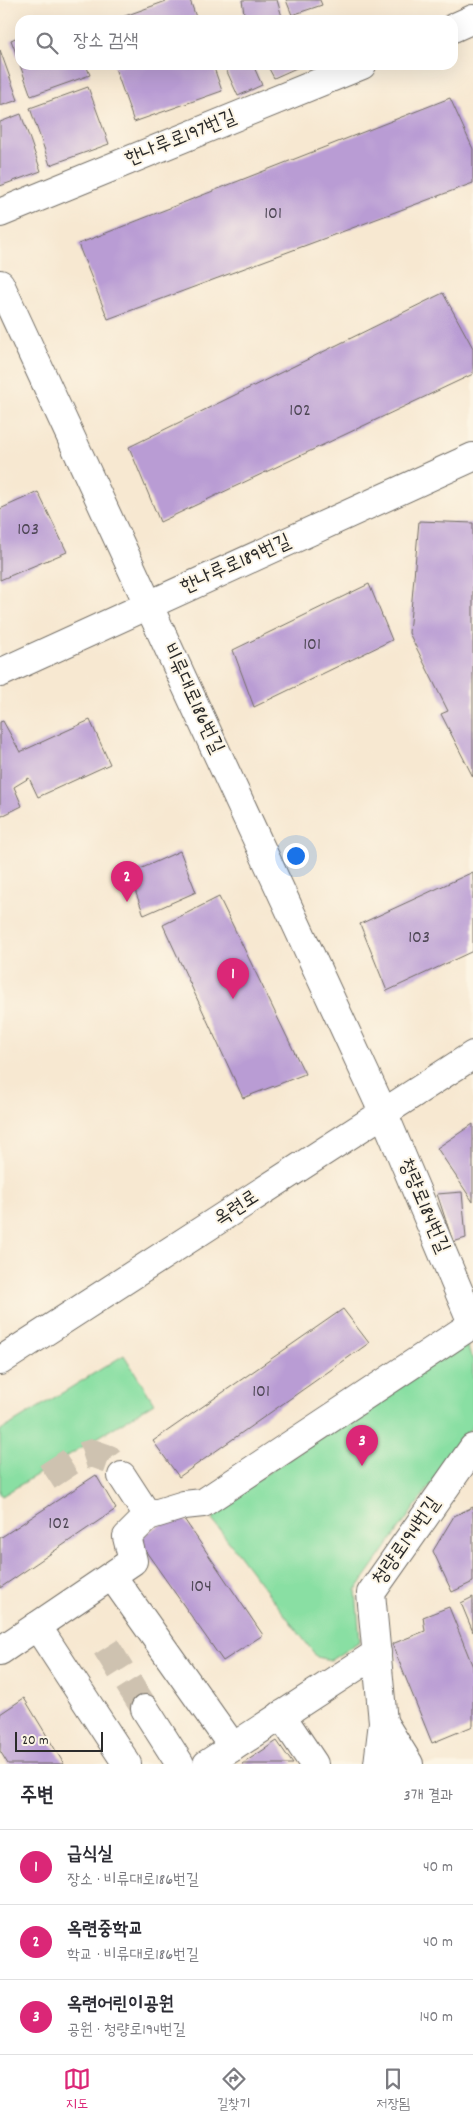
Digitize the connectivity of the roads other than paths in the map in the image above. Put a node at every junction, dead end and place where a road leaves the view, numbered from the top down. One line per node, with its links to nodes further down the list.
1 (473, 19): 2 (street)
2 (458, 26)
3 (350, 70): 4 (street, 한나루로197번길)
4 (0, 213)
5 (0, 284): 7 (street, 비류대로186번길)
6 (473, 457): 7 (street, 한나루로189번길)
7 (148, 605): 8 (street, 한나루로189번길); 10 (street, 비류대로186번길)
8 (0, 673)
9 (473, 1055): 10 (street, 옥련로)
10 (384, 1114): 11 (street, 청량로184번길); 12 (street, 옥련로)
11 (473, 1325): 15 (street)
12 (0, 1361)
13 (473, 1448): 19 (street, 청량로194번길)
14 (122, 1476): 15 (street)
15 (148, 1516): 16 (street)
16 (112, 1576): 17 (street); 23 (street)
17 (37, 1626): 18 (street); 24 (street)
18 (0, 1651)
19 (377, 1653): 21 (street); 22 (street, 청량로194번길)
20 (146, 1709): 25 (street)
21 (281, 1715): 23 (street); 27 (street)
22 (383, 1722): 28 (street, 청량로194번길); 29 (street)
23 (233, 1747): 26 (street)
24 (127, 1764)
25 (180, 1764)
26 (207, 1764)
27 (314, 1764)
28 (378, 1764)
29 (409, 1764)

